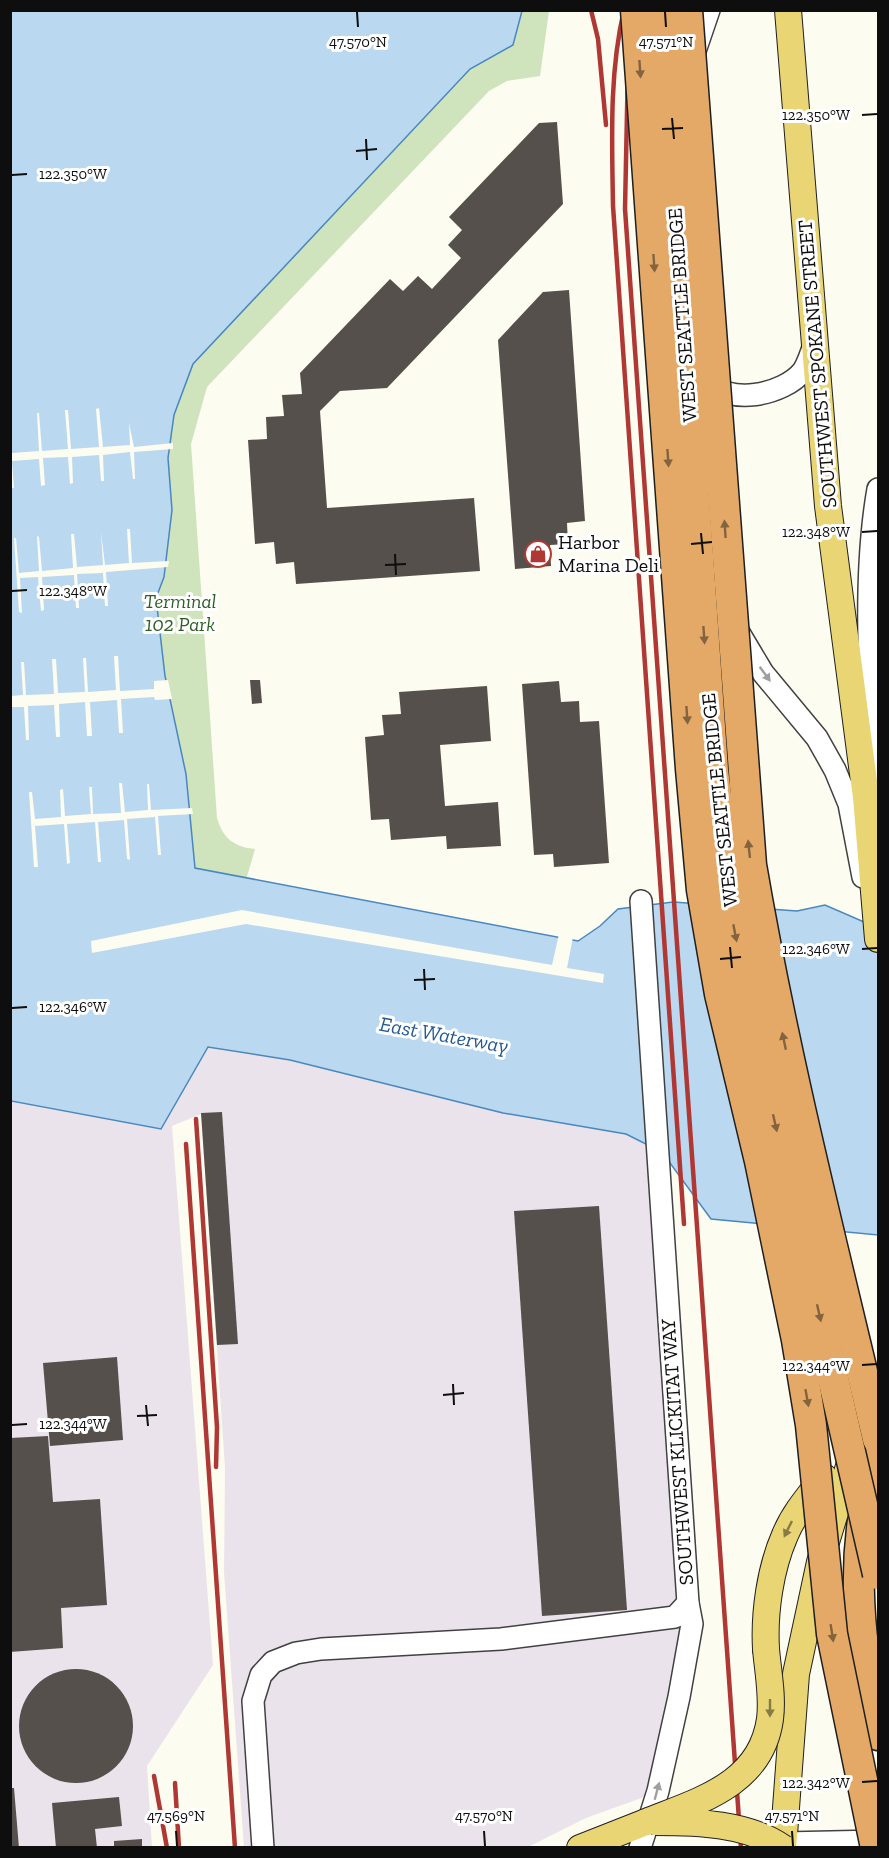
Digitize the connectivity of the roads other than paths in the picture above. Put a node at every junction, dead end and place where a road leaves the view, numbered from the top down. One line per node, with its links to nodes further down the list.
1 (636, 10): 27 (highway, one-way to 27, bridge)
2 (660, 10): 18 (highway, WEST SEATTLE BRIDGE, one-way to 18, bridge)
3 (673, 10): 8 (street)
4 (687, 10): 14 (highway, WEST SEATTLE BRIDGE, one-way to 4, bridge)
5 (709, 10): 8 (street)
6 (789, 22): 7 (main road, SOUTHWEST SPOKANE STREET)
7 (814, 344): 8 (street); 11 (main road, SOUTHWEST SPOKANE STREET)
8 (691, 358): 11 (street, one-way to 11)
9 (879, 489): 10 (street)
10 (879, 789)
11 (877, 889): 13 (main road, SOUTHWEST SPOKANE STREET)
12 (641, 901): 19 (street, SOUTHWEST KLICKITAT WAY)
13 (879, 939)
14 (817, 1179): 15 (highway, bridge); 17 (highway, WEST SEATTLE BRIDGE, bridge)
15 (879, 1377)
16 (879, 1382): 17 (main road)
17 (872, 1439): 20 (highway); 21 (main road, one-way to 21, bridge); 23 (main road)
18 (879, 1574)
19 (688, 1603): 24 (street, SOUTHWEST KLICKITAT WAY); 26 (street, one-way to 19)
20 (877, 1729)
21 (646, 1822): 23 (main road, bridge); 25 (main road)
22 (879, 1841): 23 (street)
23 (783, 1846)
24 (262, 1848)
25 (580, 1848)
26 (640, 1848)
27 (876, 1848)

